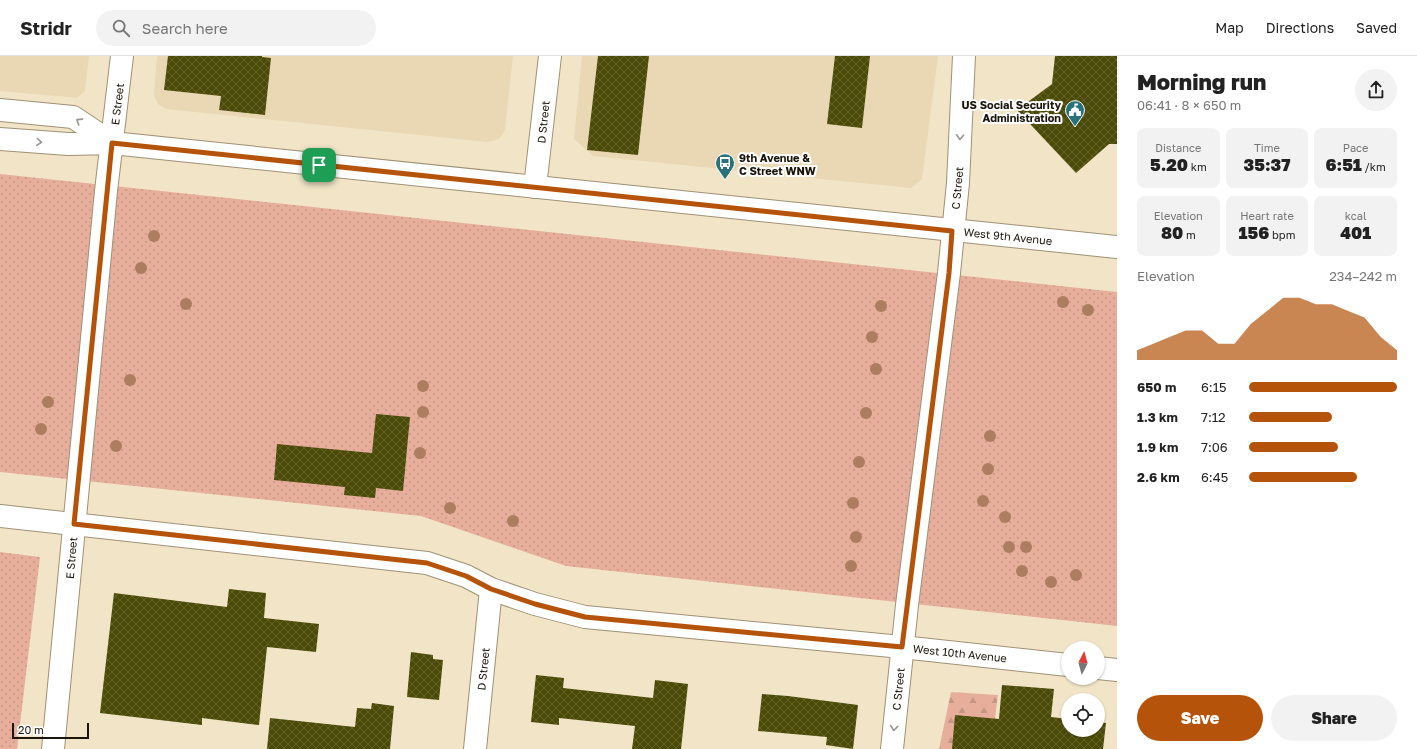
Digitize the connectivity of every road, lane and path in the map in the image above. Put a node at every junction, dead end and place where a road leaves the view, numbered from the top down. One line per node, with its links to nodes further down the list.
1 (122, 56): 6 (street, E Street)
2 (550, 56): 7 (street, D Street)
3 (964, 56): 8 (street, C Street, one-way to 8)
4 (0, 110): 6 (street, West 9th Avenue, one-way to 4)
5 (0, 138): 6 (street, West 9th Avenue, one-way to 6)
6 (112, 143): 7 (street, West 9th Avenue); 11 (street, E Street)
7 (535, 187): 8 (street, West 9th Avenue)
8 (952, 231): 9 (street, West 9th Avenue); 13 (street, C Street)
9 (1117, 248)
10 (0, 516): 11 (street, West 10th Avenue)
11 (74, 524): 12 (street, West 10th Avenue); 17 (street, E Street)
12 (491, 589): 13 (street, West 10th Avenue); 18 (street, D Street)
13 (902, 647): 14 (street, West 10th Avenue); 19 (street, C Street, one-way to 19)
14 (1061, 664)
15 (1105, 669): 16 (street)
16 (1117, 670)
17 (53, 749)
18 (475, 749)
19 (892, 749)

